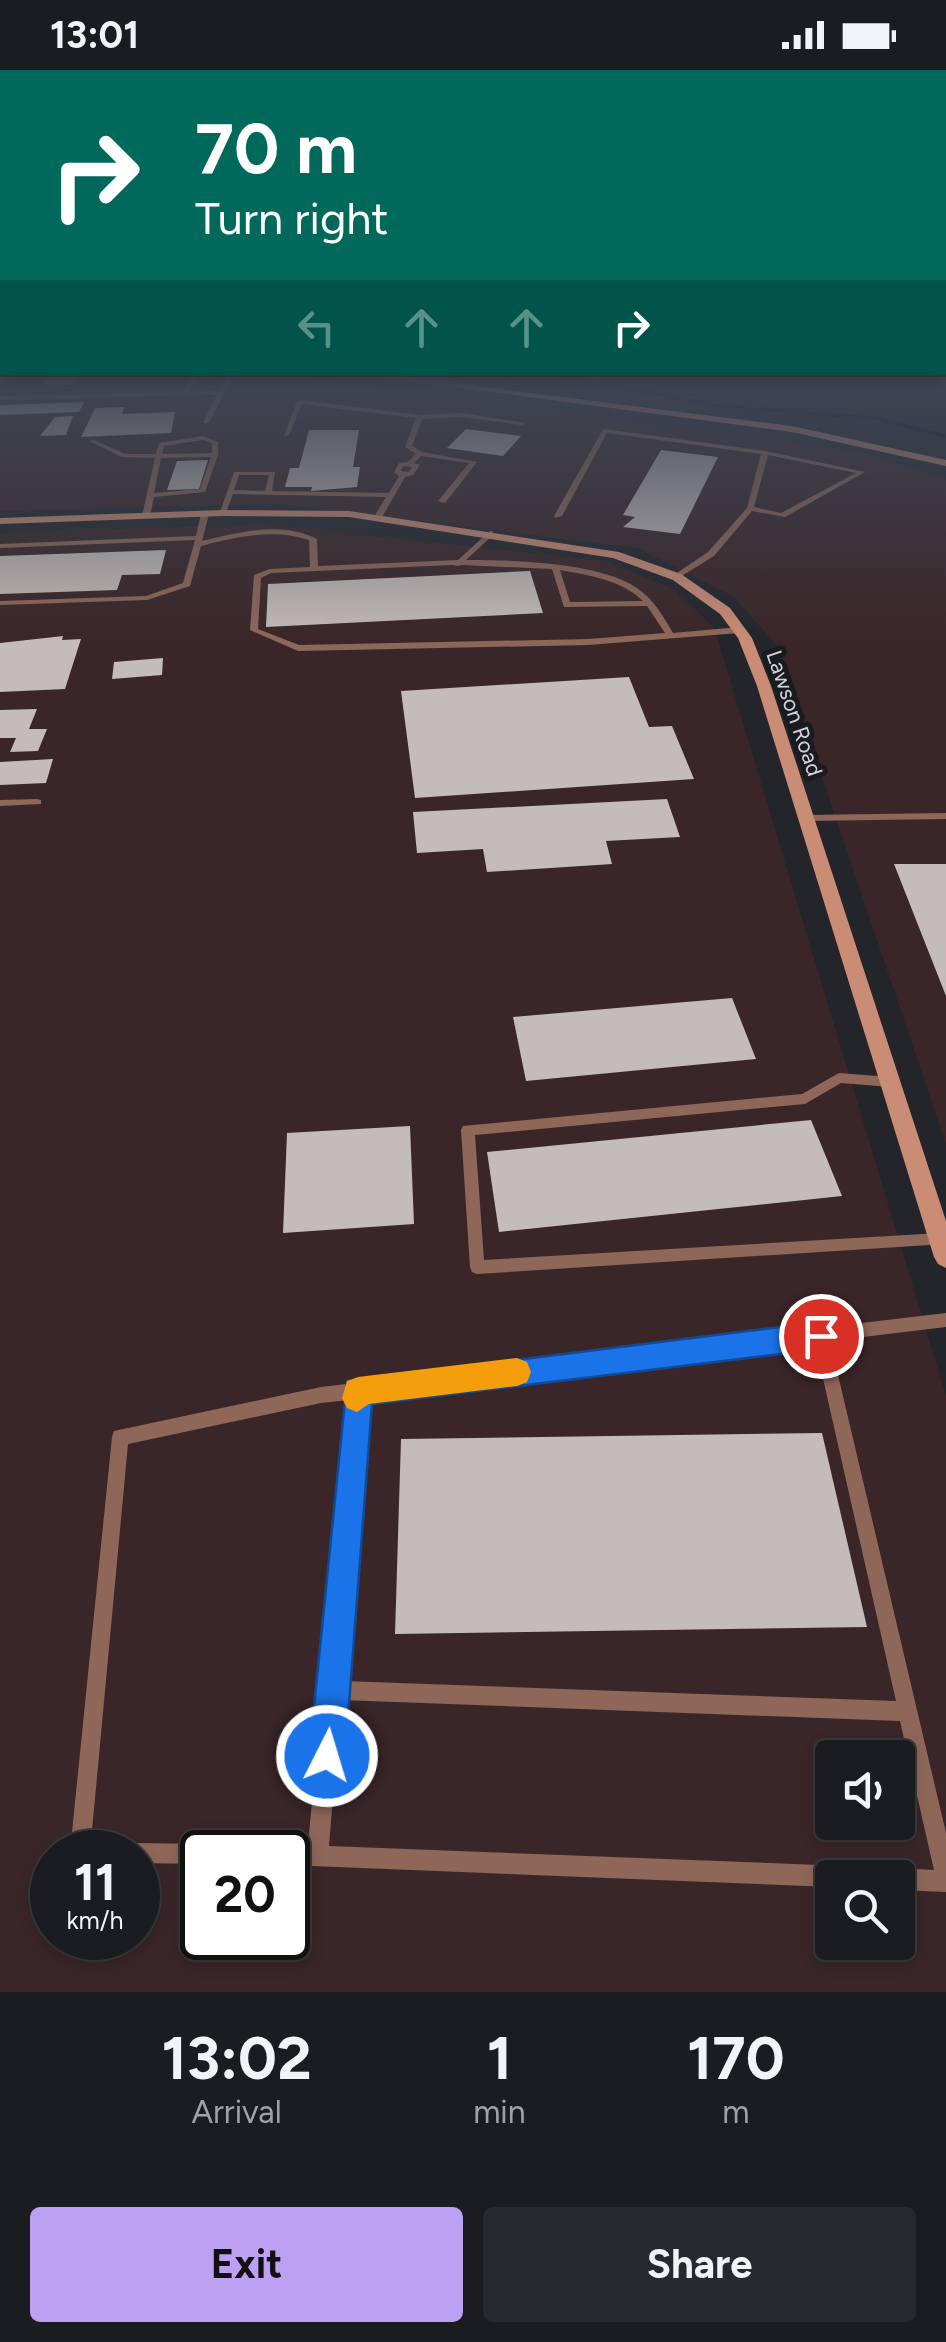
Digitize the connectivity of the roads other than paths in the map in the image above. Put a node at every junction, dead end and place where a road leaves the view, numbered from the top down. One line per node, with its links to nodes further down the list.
1 (157, 464): 11 (lane)
2 (213, 464): 11 (lane)
3 (414, 464): 10 (lane)
4 (473, 464): 12 (lane)
5 (587, 464): 16 (lane)
6 (761, 464): 13 (lane)
7 (819, 464): 13 (lane)
8 (230, 492): 9 (lane); 9 (lane); 14 (lane)
9 (268, 492): 10 (lane)
10 (391, 495): 17 (lane)
11 (150, 496): 15 (lane)
12 (442, 501)
13 (750, 508): 25 (lane)
14 (214, 513): 15 (street, Lawson Road); 17 (street, Lawson Road); 20 (lane)
15 (146, 516): 18 (street, Lawson Road)
16 (558, 516)
17 (378, 518): 19 (street, Lawson Road)
18 (2, 524)
19 (490, 534): 22 (lane); 25 (street, Lawson Road)
20 (198, 541): 21 (lane); 24 (lane); 26 (lane)
21 (0, 546)
22 (458, 564): 23 (lane); 24 (lane)
23 (556, 569): 27 (lane); 27 (lane)
24 (314, 570): 29 (lane)
25 (677, 577): 28 (street, Lawson Road)
26 (0, 603)
27 (651, 604): 29 (lane)
28 (739, 630): 29 (lane); 33 (street, Lawson Road)
29 (671, 636)
30 (37, 802): 31 (lane)
31 (0, 803)
32 (946, 816): 33 (lane)
33 (806, 818): 34 (street, Lawson Road)
34 (890, 1082): 35 (street, Lawson Road); 35 (lane)
35 (940, 1239): 36 (street, Lawson Road)
36 (946, 1257)
37 (946, 1320): 38 (lane)
38 (821, 1336): 39 (lane); 41 (lane)
39 (358, 1391): 40 (lane); 42 (lane)
40 (332, 1690): 41 (lane); 44 (lane)
41 (904, 1711): 47 (lane)
42 (82, 1830)
43 (310, 1855): 44 (lane)
44 (318, 1855): 45 (lane)
45 (815, 1876)
46 (915, 1878): 47 (lane)
47 (946, 1879)

